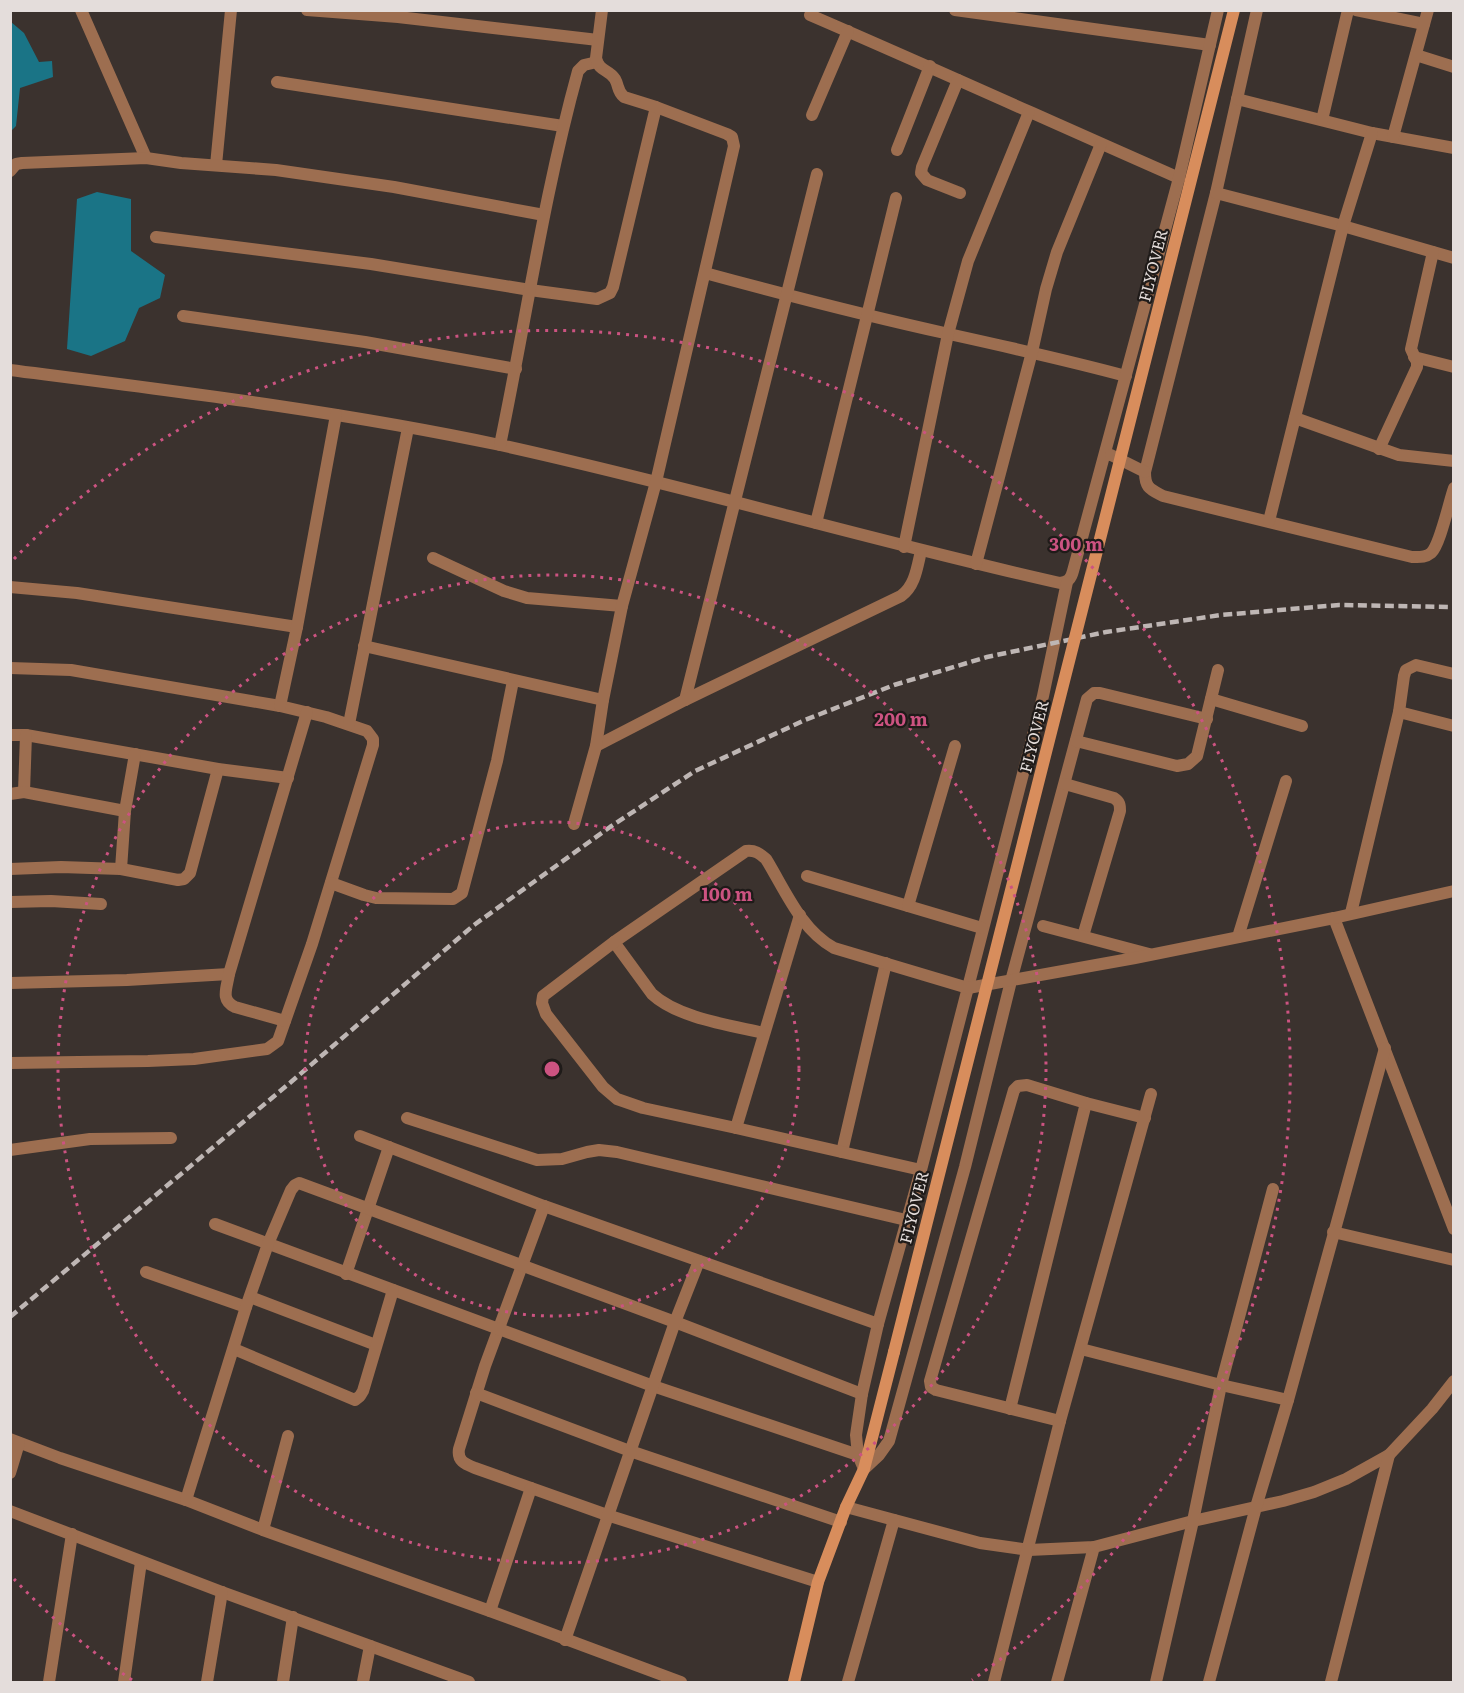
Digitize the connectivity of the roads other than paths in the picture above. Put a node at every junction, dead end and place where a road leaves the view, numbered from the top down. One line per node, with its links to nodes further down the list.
1 (81, 10): 34 (street)
2 (231, 10): 35 (street)
3 (307, 10): 15 (street)
4 (602, 10): 15 (street)
5 (955, 10): 16 (street)
6 (1218, 10): 16 (street)
7 (1234, 10): 180 (main road, FLYOVER, bridge)
8 (1257, 10): 23 (street)
9 (1348, 10): 27 (street)
10 (1356, 10): 13 (street)
11 (1428, 10): 13 (street)
12 (810, 15): 14 (street)
13 (1424, 24): 17 (street)
14 (848, 31): 19 (street); 26 (street)
15 (598, 40): 18 (street)
16 (1210, 45): 38 (street)
17 (1416, 56): 20 (street); 30 (street)
18 (597, 62): 24 (street); 28 (street)
19 (930, 66): 21 (street); 33 (street)
20 (1454, 67)
21 (958, 80): 25 (street); 39 (street)
22 (277, 82): 28 (street)
23 (1237, 99): 27 (street); 40 (street)
24 (656, 107): 47 (street); 48 (street)
25 (1029, 112): 31 (street); 52 (street)
26 (812, 115)
27 (1322, 120): 29 (street)
28 (563, 126): 42 (street)
29 (1372, 133): 30 (street); 43 (street)
30 (1393, 137): 32 (street)
31 (1101, 144): 38 (street); 53 (street)
32 (1454, 148)
33 (897, 150)
34 (146, 158): 35 (street); 36 (street)
35 (216, 165): 42 (street)
36 (10, 171)
37 (817, 174): 49 (street)
38 (1179, 178): 58 (street)
39 (960, 193)
40 (1216, 194): 43 (street); 66 (street)
41 (896, 198): 50 (street)
42 (544, 215): 48 (street)
43 (1343, 226): 45 (street); 60 (street)
44 (156, 237): 48 (street)
45 (1433, 252): 46 (street); 54 (street)
46 (1454, 258)
47 (705, 273): 49 (street); 67 (street)
48 (530, 290): 56 (street)
49 (787, 295): 50 (street); 69 (street)
50 (867, 314): 52 (street); 71 (street)
51 (183, 316): 56 (street)
52 (948, 334): 53 (street); 72 (street)
53 (1032, 352): 58 (street); 75 (street)
54 (1414, 357): 55 (street); 63 (street)
55 (1454, 367)
56 (516, 369): 62 (street)
57 (10, 370): 59 (street)
58 (1126, 376): 64 (street)
59 (336, 415): 61 (street); 79 (street)
60 (1295, 418): 63 (street); 70 (street)
61 (408, 428): 62 (street); 80 (street)
62 (500, 445): 67 (street)
63 (1379, 449): 65 (street)
64 (1106, 453): 66 (street); 76 (street)
65 (1454, 461)
66 (1145, 472): 70 (street)
67 (656, 482): 69 (street); 78 (street)
68 (1454, 488): 70 (street)
69 (734, 502): 71 (street); 87 (street)
70 (1269, 521)
71 (816, 523): 72 (street)
72 (904, 547): 73 (street)
73 (921, 551): 75 (street); 87 (street)
74 (433, 558): 78 (street)
75 (976, 564): 76 (street)
76 (1067, 582): 121 (street)
77 (10, 587): 79 (street)
78 (622, 606): 86 (street)
79 (297, 627): 88 (street)
80 (364, 646): 84 (street); 92 (street)
81 (10, 668): 88 (street)
82 (1218, 670): 85 (street)
83 (1454, 674): 90 (street)
84 (513, 681): 86 (street); 112 (street)
85 (1211, 699): 91 (street); 93 (street)
86 (603, 700): 98 (street)
87 (685, 700): 98 (street)
88 (280, 706): 89 (street)
89 (307, 712): 92 (street); 102 (street)
90 (1399, 712): 94 (street); 117 (street)
91 (1207, 719): 97 (street); 97 (street)
92 (349, 724): 112 (street)
93 (1302, 726)
94 (1454, 726)
95 (10, 735): 96 (street)
96 (26, 735): 100 (street); 105 (street)
97 (1076, 741): 104 (street)
98 (596, 746): 108 (street)
99 (955, 747): 116 (street)
100 (135, 754): 101 (street); 107 (street)
101 (218, 769): 102 (street); 110 (street)
102 (288, 778): 127 (street)
103 (1286, 781): 123 (street)
104 (1065, 784): 122 (street); 128 (street)
105 (24, 792): 106 (street); 107 (street)
106 (10, 794)
107 (125, 811): 110 (street)
108 (574, 824)
109 (10, 868): 110 (street)
110 (121, 869)
111 (807, 876): 116 (street)
112 (331, 883): 131 (street)
113 (1454, 891): 117 (street)
114 (10, 902): 115 (street)
115 (101, 904)
116 (908, 906): 121 (street)
117 (1351, 913): 119 (street)
118 (800, 915): 124 (street); 126 (street); 132 (street)
119 (1334, 918): 123 (street); 133 (street)
120 (1043, 926): 122 (street)
121 (982, 928): 130 (street)
122 (1083, 936): 125 (street)
123 (1238, 937): 125 (street)
124 (614, 942): 132 (street); 139 (street)
125 (1151, 955): 128 (street)
126 (886, 963): 130 (street); 144 (street)
127 (229, 975): 129 (street); 131 (street)
128 (1011, 981): 130 (street); 180 (street)
129 (10, 983)
130 (968, 988): 145 (street)
131 (285, 1021): 134 (street)
132 (764, 1033): 139 (street)
133 (1385, 1048): 151 (street); 152 (street)
134 (10, 1063)
135 (1151, 1094): 138 (street)
136 (1086, 1103): 138 (street); 173 (street); 173 (street)
137 (407, 1118): 149 (street)
138 (1145, 1118): 165 (street)
139 (735, 1128): 144 (street)
140 (360, 1136): 142 (street)
141 (171, 1138): 143 (street)
142 (389, 1147): 147 (street); 148 (street)
143 (10, 1150)
144 (842, 1152): 145 (street)
145 (921, 1170): 149 (street)
146 (1272, 1189): 168 (street)
147 (544, 1206): 155 (street); 156 (street)
148 (368, 1208): 153 (street); 156 (street); 158 (street)
149 (906, 1220): 162 (street)
150 (214, 1224): 153 (street)
151 (1454, 1229)
152 (1333, 1232): 154 (street); 172 (street)
153 (268, 1244): 158 (street); 160 (street)
154 (1454, 1260)
155 (699, 1262): 161 (street); 162 (street)
156 (523, 1267): 161 (street); 163 (street)
157 (146, 1272): 160 (street)
158 (346, 1274): 159 (street)
159 (393, 1290): 163 (street); 164 (street)
160 (248, 1302): 164 (street); 166 (street)
161 (675, 1322): 169 (street); 171 (street)
162 (878, 1324): 171 (street)
163 (499, 1329): 169 (street); 170 (street)
164 (376, 1345): 166 (street)
165 (1081, 1348): 168 (street); 174 (street)
166 (234, 1349): 183 (street)
167 (1454, 1381): 179 (street)
168 (1221, 1385): 172 (street); 189 (street)
169 (653, 1386): 177 (street); 178 (street)
170 (476, 1393): 177 (street); 182 (street)
171 (862, 1394): 178 (street)
172 (1288, 1400): 185 (street)
173 (1010, 1409): 174 (street)
174 (1060, 1421): 194 (street)
175 (288, 1436): 191 (street)
176 (15, 1441): 181 (street); 183 (street)
177 (630, 1451): 187 (street); 190 (street)
178 (858, 1455): 180 (street)
179 (1389, 1455): 185 (street); 216 (street)
180 (864, 1469): 184 (main road, FLYOVER)
181 (10, 1473)
182 (531, 1488): 187 (street); 198 (street)
183 (186, 1500): 191 (street)
184 (846, 1507): 188 (street); 190 (main road, FLYOVER)
185 (1256, 1507): 189 (street); 215 (street)
186 (10, 1511): 192 (street)
187 (607, 1515): 196 (street); 200 (street)
188 (894, 1520): 194 (street); 211 (street)
189 (1193, 1521): 193 (street); 214 (street)
190 (841, 1522): 196 (main road, FLYOVER)
191 (263, 1530): 198 (street)
192 (72, 1534): 195 (street); 203 (street)
193 (1094, 1547): 194 (street); 213 (street)
194 (1029, 1550): 212 (street)
195 (141, 1562): 197 (street); 204 (street)
196 (819, 1582): 210 (main road, FLYOVER)
197 (222, 1592): 199 (street); 205 (street)
198 (490, 1611): 200 (street)
199 (293, 1617): 201 (street); 206 (street)
200 (565, 1640): 209 (street)
201 (370, 1646): 202 (street); 207 (street)
202 (443, 1678): 208 (street)
203 (49, 1683)
204 (124, 1683)
205 (207, 1683)
206 (283, 1683)
207 (363, 1683)
208 (469, 1683)
209 (681, 1683)
210 (794, 1683)
211 (848, 1683)
212 (994, 1683)
213 (1056, 1683)
214 (1156, 1683)
215 (1209, 1683)
216 (1331, 1683)

